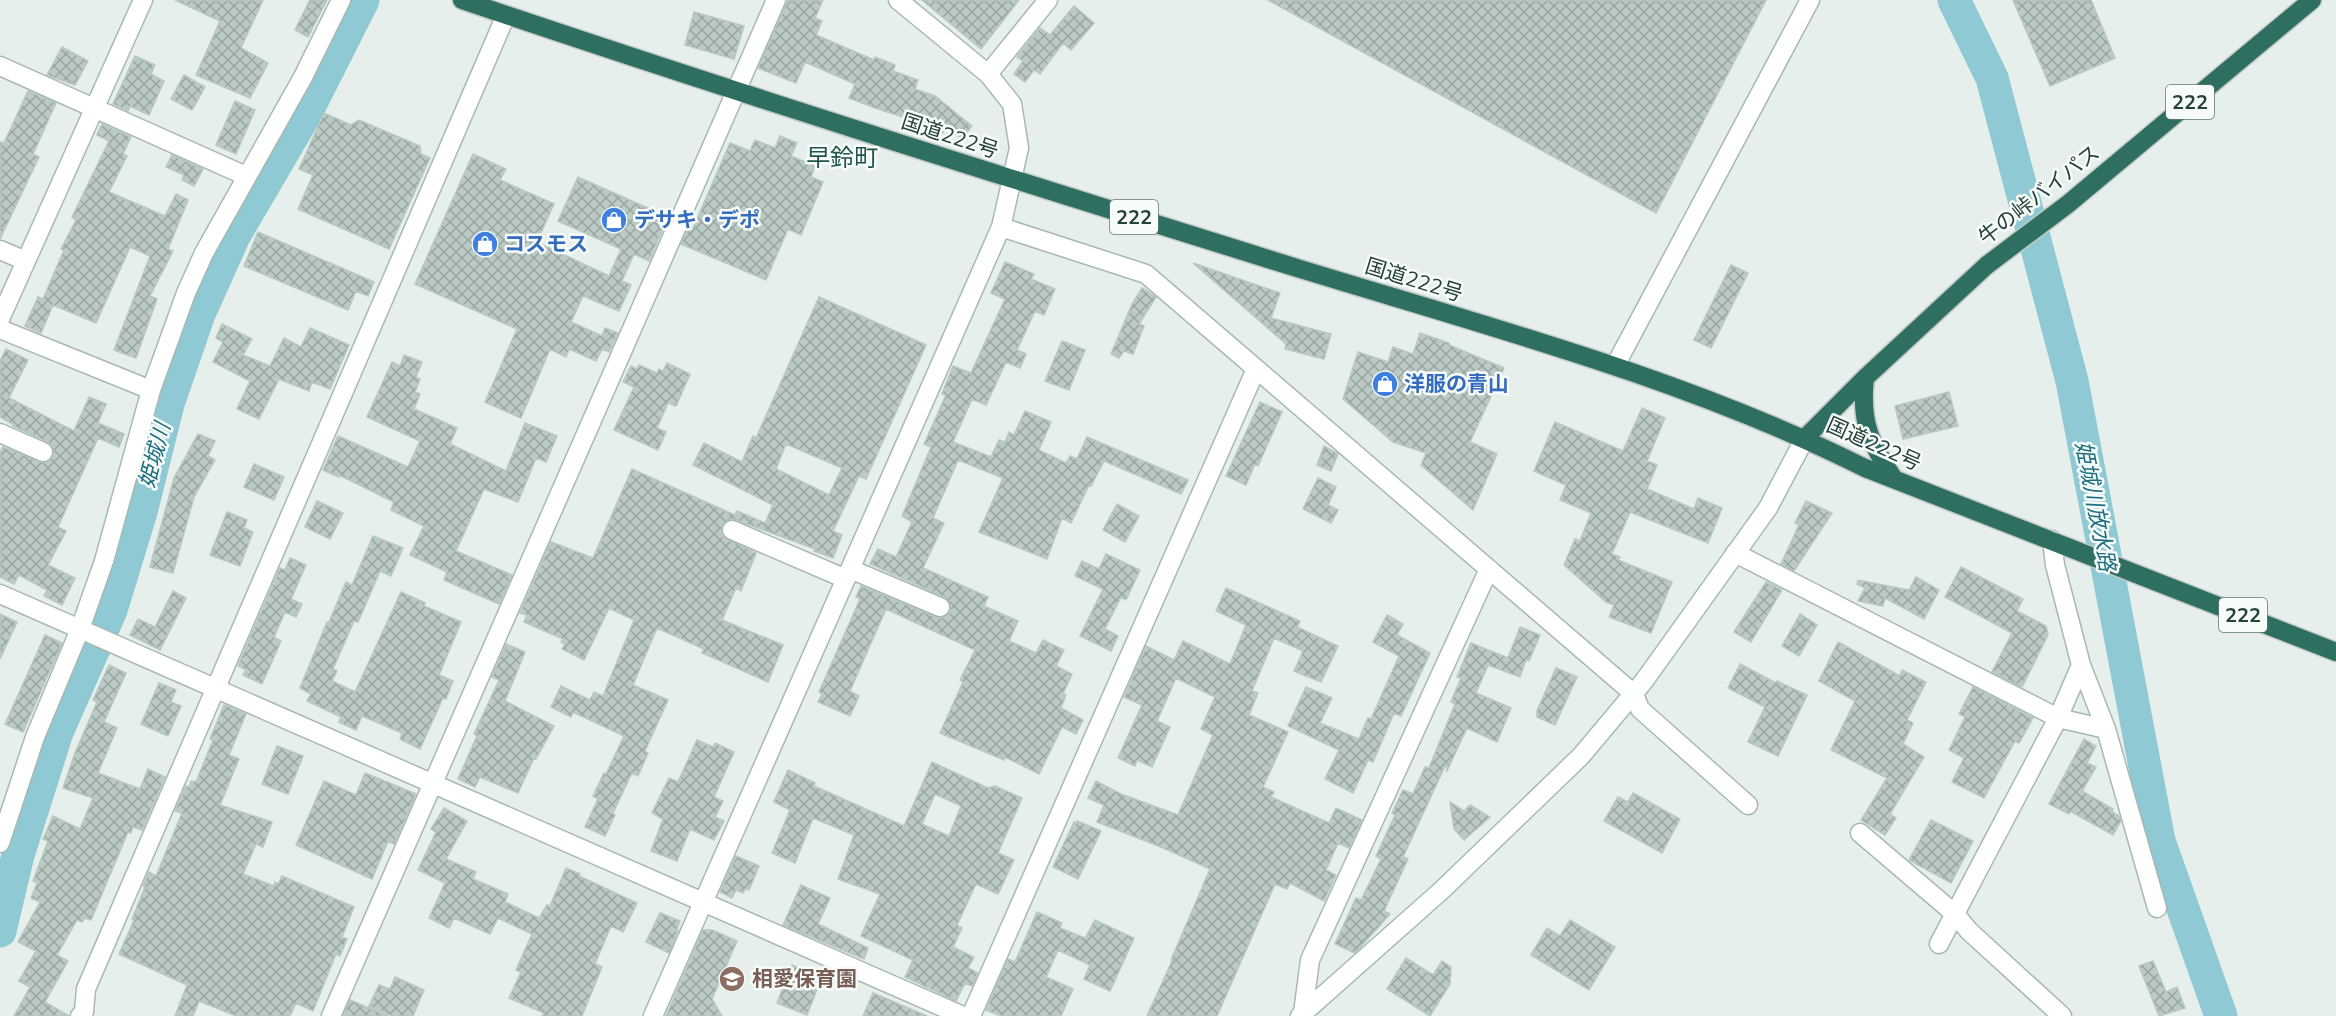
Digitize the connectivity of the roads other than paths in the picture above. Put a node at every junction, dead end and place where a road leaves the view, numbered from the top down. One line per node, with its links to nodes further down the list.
1 (143, 0): 13 (street)
2 (341, 0): 14 (street)
3 (462, 0): 9 (highway, 国道222号 / 222)
4 (776, 0): 12 (street)
5 (898, 0): 11 (street)
6 (1048, 0): 11 (street)
7 (1810, 0): 21 (street)
8 (2312, 0): 23 (highway, 牛の峠バイパス / 222)
9 (506, 15): 12 (highway, 国道222号 / 222); 39 (street)
10 (0, 66): 13 (street)
11 (988, 74): 15 (street)
12 (736, 92): 15 (highway, 国道222号 / 222); 43 (street)
13 (94, 107): 14 (street); 18 (street)
14 (246, 176): 24 (street)
15 (1012, 179): 16 (street); 21 (highway, 国道222号 / 222)
16 (1001, 227): 22 (street); 33 (street)
17 (0, 250): 18 (street)
18 (26, 261): 19 (street)
19 (0, 319)
20 (0, 329): 24 (street)
21 (1615, 366): 26 (highway, 国道222号 / 222)
22 (1256, 369): 32 (street); 56 (street)
23 (1864, 378): 26 (highway, 牛の峠バイパス / 222); 28 (highway)
24 (150, 390): 36 (street)
25 (0, 433): 27 (street)
26 (1805, 438): 28 (highway, 国道222号 / 222); 31 (street)
27 (43, 452)
28 (1893, 479): 30 (highway, 国道222号 / 222)
29 (732, 530): 33 (street)
30 (2052, 540): 37 (highway, 国道222号 / 222); 38 (street)
31 (1735, 553): 40 (street); 41 (street)
32 (1489, 569): 40 (street); 51 (street)
33 (848, 574): 35 (street); 47 (street)
34 (0, 594): 36 (street)
35 (940, 607)
36 (80, 628): 39 (street); 46 (street)
37 (2336, 652)
38 (2081, 665): 41 (street); 42 (street)
39 (215, 687): 43 (street); 52 (street)
40 (1634, 694): 44 (street); 51 (street)
41 (2058, 718): 42 (street); 49 (street)
42 (2106, 729): 48 (street)
43 (433, 782): 47 (street); 53 (street)
44 (1748, 805)
45 (1860, 833): 49 (street)
46 (0, 838)
47 (704, 902): 54 (street); 55 (street)
48 (2157, 908)
49 (1955, 914): 50 (street); 57 (street)
50 (1939, 944)
51 (1302, 1014)
52 (84, 1015)
53 (331, 1016)
54 (653, 1016)
55 (963, 1016)
56 (971, 1016)
57 (2062, 1016)

